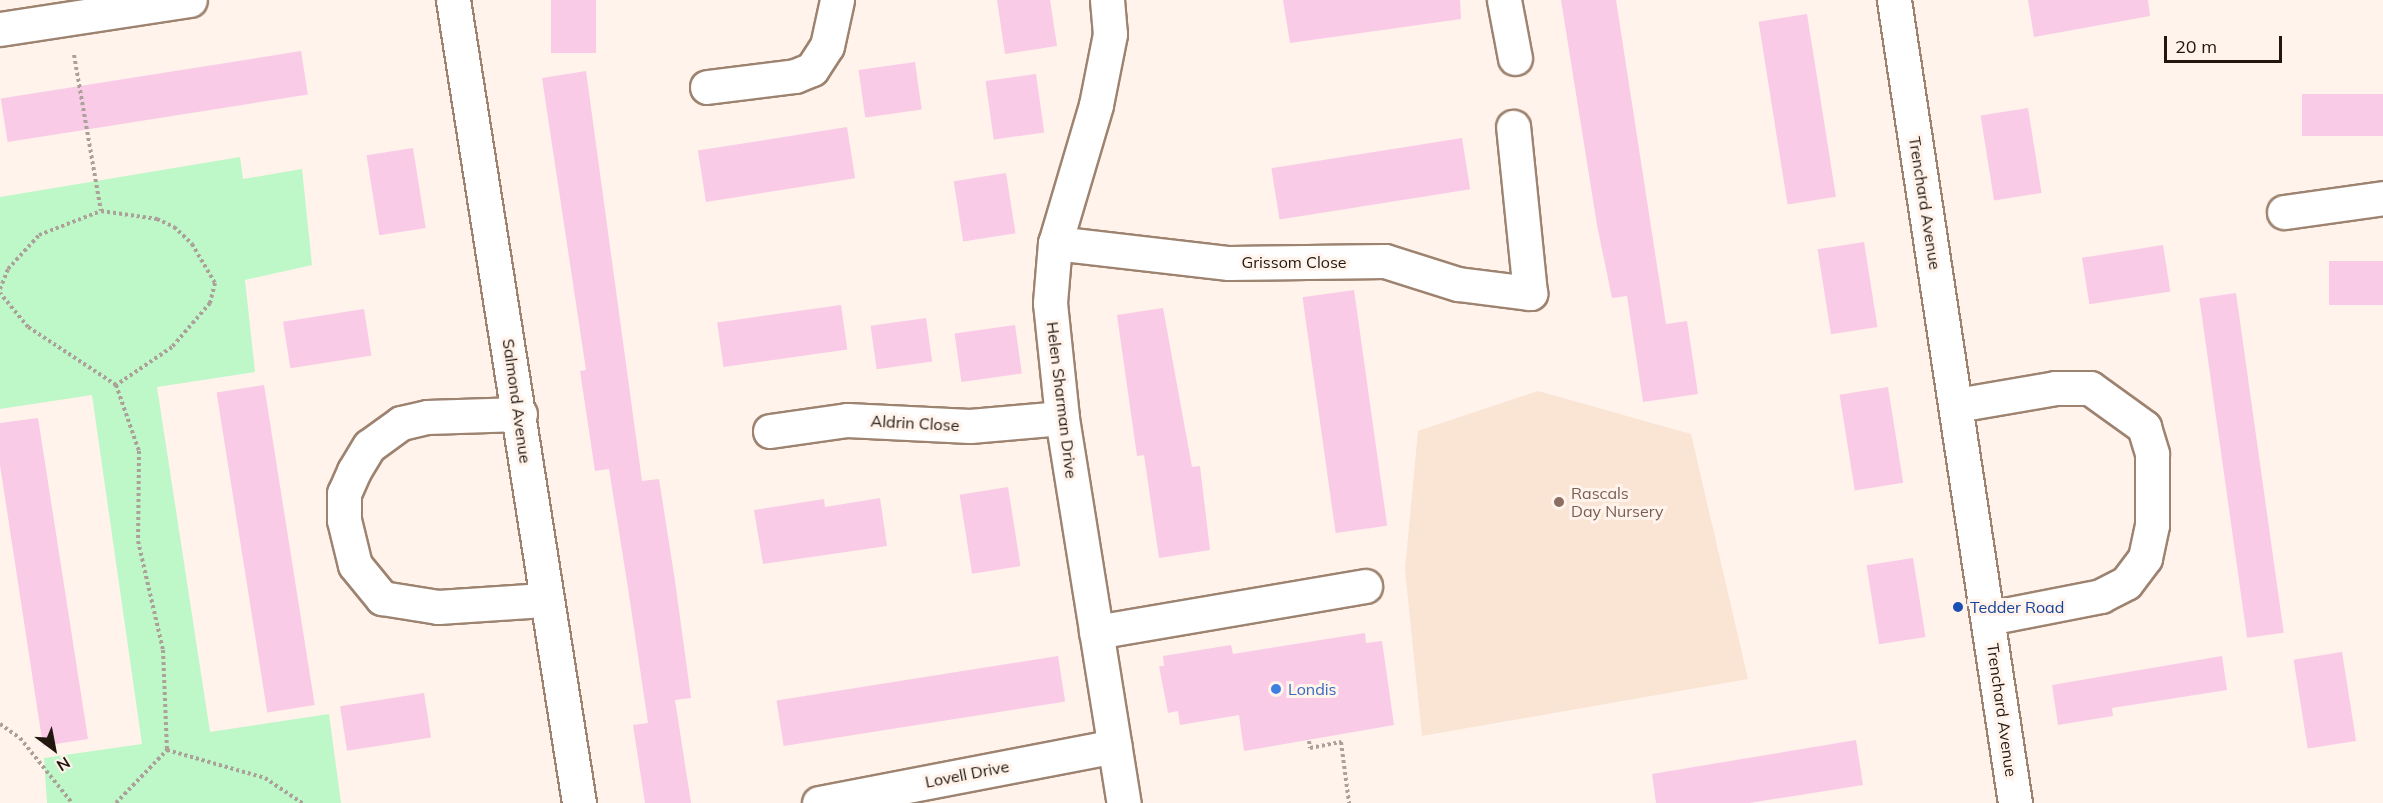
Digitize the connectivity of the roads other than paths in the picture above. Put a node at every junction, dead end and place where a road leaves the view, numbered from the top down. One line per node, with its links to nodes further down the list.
1 (190, 0): 7 (street)
2 (453, 0): 15 (street, Salmond Avenue)
3 (837, 0): 9 (street)
4 (1107, 0): 13 (street, Helen Sharman Drive)
5 (1504, 0): 8 (street)
6 (1894, 0): 14 (street, Trenchard Avenue)
7 (0, 29)
8 (1515, 58)
9 (707, 87)
10 (1513, 127): 13 (street, Grissom Close)
11 (2383, 198): 12 (street)
12 (2284, 212)
13 (1054, 243): 16 (street, Helen Sharman Drive)
14 (1957, 405): 20 (street, Trenchard Avenue); 20 (street)
15 (520, 414): 19 (street, Salmond Avenue); 19 (street)
16 (1062, 418): 17 (street, Aldrin Close); 21 (street, Helen Sharman Drive)
17 (770, 431)
18 (1365, 586): 21 (street)
19 (544, 600): 23 (street, Salmond Avenue)
20 (1989, 618): 26 (street, Trenchard Avenue)
21 (1096, 632): 22 (street, Helen Sharman Drive)
22 (1115, 746): 24 (street, Lovell Drive); 25 (street, Helen Sharman Drive)
23 (579, 803)
24 (819, 803)
25 (1124, 803)
26 (2015, 803)

